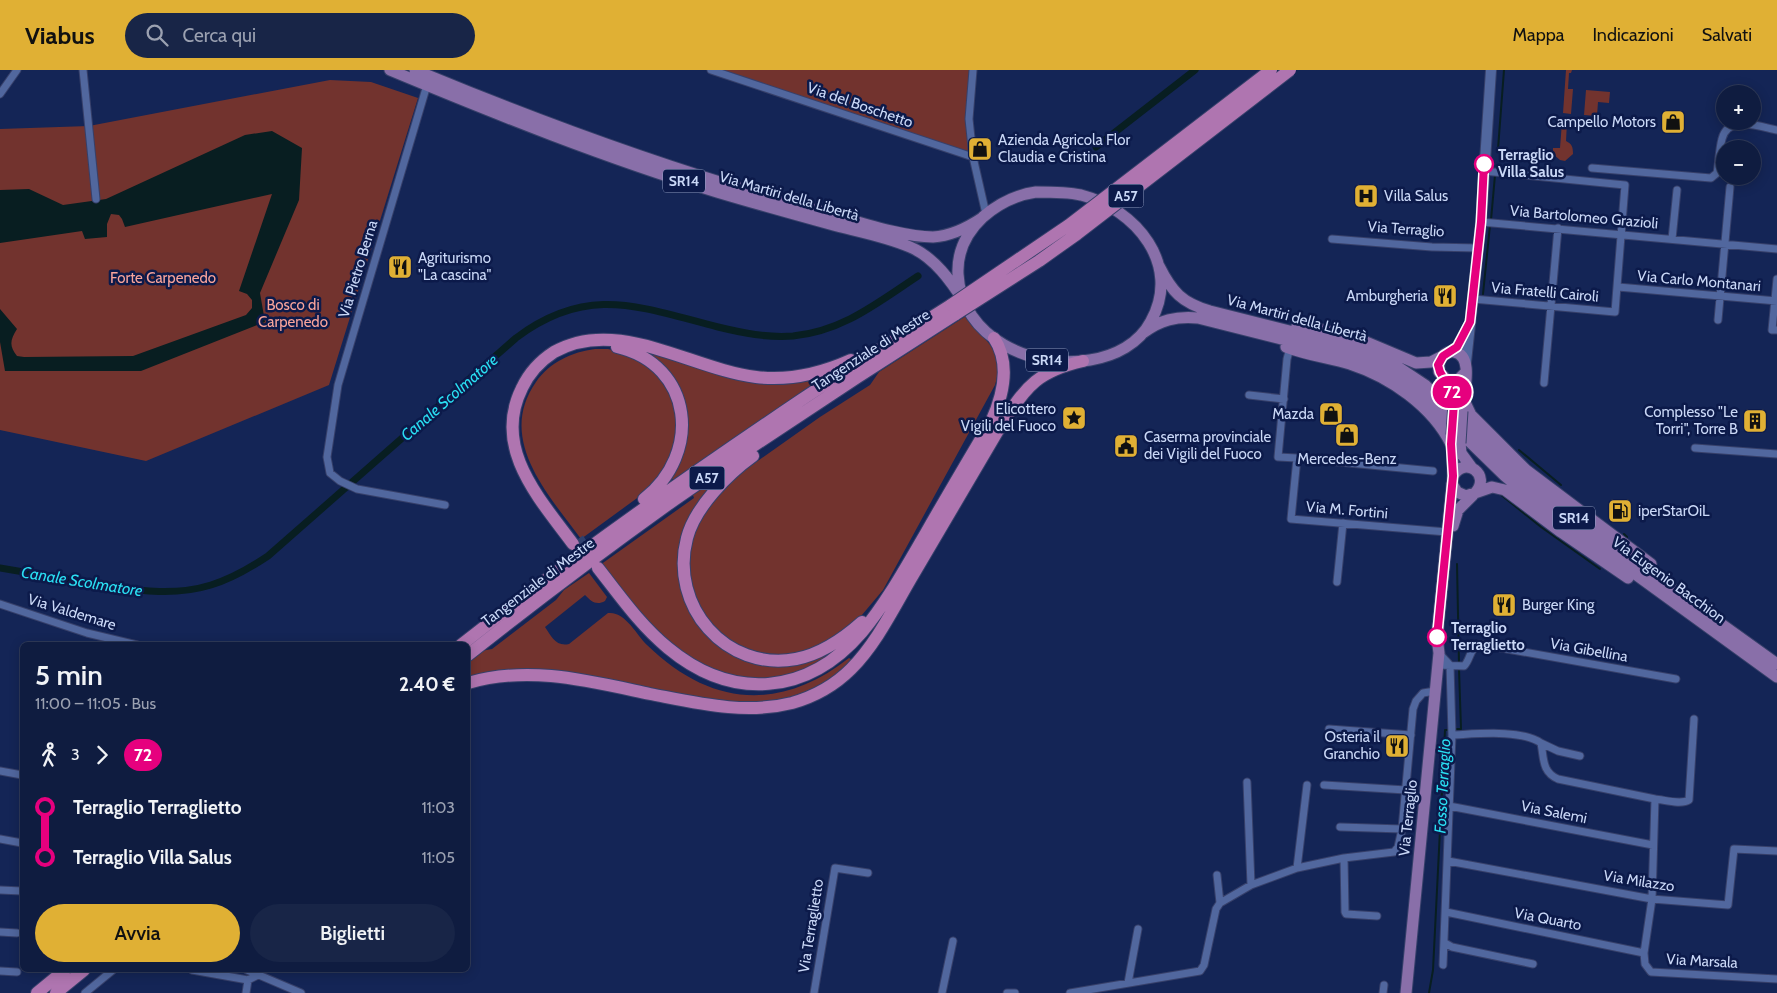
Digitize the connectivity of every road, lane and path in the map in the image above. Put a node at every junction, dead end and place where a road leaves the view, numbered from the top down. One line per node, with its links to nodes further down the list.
1 (17, 70): 11 (street)
2 (83, 70): 18 (street)
3 (390, 70): 10 (main road, Via Martiri della Libertà / SR14)
4 (415, 70): 10 (main road, Via Martiri della Libertà / SR14)
5 (711, 70): 13 (street, Via del Boschetto)
6 (973, 70): 13 (street)
7 (1271, 70): 36 (highway, Tangenziale di Mestre / A57, bridge)
8 (1290, 70): 36 (highway, Tangenziale di Mestre / A57, bridge)
9 (1491, 70): 15 (main road, Via Terraglio)
10 (430, 77): 19 (main road, Via Martiri della Libertà / SR14); 34 (main road, Via Martiri della Libertà / SR14); 62 (street, Via Pietro Berna)
11 (0, 94)
12 (1777, 130): 14 (street)
13 (972, 157): 19 (street)
14 (1592, 168)
15 (1484, 170): 20 (main road, Via Terraglio); 22 (street)
16 (1730, 187): 25 (street)
17 (1677, 190): 24 (street, Via Bartolomeo Grazioli)
18 (96, 199)
19 (984, 216): 28 (main road, SR14); 34 (main road, SR14)
20 (1483, 222): 21 (street, Via Bartolomeo Grazioli); 26 (main road, Via Terraglio)
21 (1558, 228): 22 (street, Via Bartolomeo Grazioli); 35 (street)
22 (1622, 234): 24 (street, Via Bartolomeo Grazioli); 30 (street)
23 (1332, 239): 26 (street, Via Terraglio)
24 (1672, 239): 25 (street, Via Bartolomeo Grazioli)
25 (1725, 244): 27 (street, Via Bartolomeo Grazioli); 31 (street)
26 (1478, 248): 32 (main road, Via Terraglio)
27 (1777, 249)
28 (1159, 266): 37 (main road, Via Martiri della Libertà / SR14); 41 (main road, SR14)
29 (1777, 279): 33 (street)
30 (1618, 287): 31 (street, Via Carlo Montanari); 35 (street, Via Fratelli Cairoli)
31 (1720, 297): 33 (street, Via Carlo Montanari); 38 (street)
32 (1478, 299): 35 (street, Via Fratelli Cairoli); 39 (main road, Via Terraglio)
33 (1776, 301): 40 (street)
34 (965, 303): 42 (main road, SR14)
35 (1551, 306): 49 (street)
36 (954, 310): 43 (highway, Tangenziale di Mestre / A57); 50 (highway, Tangenziale di Mestre / A57)
37 (1234, 316): 45 (main road, SR14); 54 (main road, Via Martiri della Libertà / SR14)
38 (1718, 320)
39 (1470, 322): 45 (main road, Via Terraglio); 47 (main road, Via Terraglio)
40 (1777, 330)
41 (1143, 333): 44 (main road, Via Martiri della Libertà / SR14); 46 (main road, SR14)
42 (994, 338): 46 (main road, SR14); 68 (highway, A57)
43 (895, 341): 65 (highway, Tangenziale di Mestre / A57); 65 (highway, A57)
44 (1288, 344): 51 (main road, SR14); 53 (street); 54 (main road, Via Martiri della Libertà)
45 (1445, 355): 47 (main road); 48 (main road)
46 (1083, 362): 66 (highway, A57)
47 (1466, 367): 48 (main road); 54 (main road, Via Terraglio)
48 (1445, 378): 54 (main road, Via Terraglio)
49 (1544, 383)
50 (841, 387): 68 (highway, A57); 73 (highway, Tangenziale di Mestre / A57)
51 (1399, 389): 54 (main road, SR14); 64 (main road)
52 (1249, 395): 53 (street)
53 (1284, 399): 57 (street)
54 (1457, 422): 58 (main road, Via Terraglio); 60 (main road, Via Terraglio); 69 (main road, Via Eugenio Bacchion / SR14); 69 (main road, Via Eugenio Bacchion / SR14); 69 (main road)
55 (1696, 448): 56 (street)
56 (1777, 454)
57 (1297, 458): 59 (street); 63 (street, Via M. Fortini)
58 (1472, 468): 60 (main road); 61 (main road)
59 (1432, 471)
60 (1452, 480): 61 (main road); 64 (main road, Via Terraglio)
61 (1474, 494): 69 (main road); 74 (main road, Via Terraglio)
62 (445, 505)
63 (1343, 523): 64 (street, Via M. Fortini); 67 (street)
64 (1447, 532): 74 (main road, Via Terraglio)
65 (590, 546): 72 (highway, Tangenziale di Mestre / A57)
66 (911, 578): 68 (highway, A57); 79 (highway, A57)
67 (1338, 582)
68 (896, 585)
69 (1681, 601): 75 (main road, Via Eugenio Bacchion / SR14); 77 (main road, Via Eugenio Bacchion / SR14)
70 (0, 604): 71 (street, Via Valdemare)
71 (124, 642)
72 (465, 642)
73 (470, 653)
74 (1439, 655): 76 (street); 76 (street); 80 (main road, Via Terraglio)
75 (1777, 664)
76 (1455, 666): 78 (street, Via Gibellina); 83 (street)
77 (1777, 677)
78 (1676, 679)
79 (470, 682)
80 (1435, 691): 84 (street); 133 (main road, Via Terraglio)
81 (1694, 719): 93 (street)
82 (1329, 729): 84 (street)
83 (1453, 732): 85 (street); 94 (street)
84 (1411, 735): 92 (street)
85 (1541, 743): 86 (street); 93 (street)
86 (1580, 756)
87 (0, 771): 88 (street)
88 (20, 775)
89 (1247, 782): 106 (street)
90 (1307, 785): 103 (street)
91 (1324, 785): 92 (street)
92 (1406, 790): 96 (street)
93 (1655, 799): 99 (street, Via Marsala)
94 (1449, 806): 99 (street, Via Salemi); 102 (street)
95 (1340, 827): 96 (street)
96 (1402, 829): 101 (street)
97 (0, 839): 98 (street)
98 (20, 843)
99 (1653, 845): 109 (street, Via Marsala)
100 (1777, 852): 109 (street, Via Milazzo)
101 (1344, 858): 103 (street); 112 (street)
102 (1448, 860): 109 (street, Via Milazzo); 111 (street)
103 (1297, 868): 106 (street)
104 (868, 873): 139 (street, Via Terraglietto)
105 (1217, 874): 110 (street)
106 (1251, 885): 110 (street)
107 (0, 890): 108 (street)
108 (20, 891)
109 (1652, 899): 118 (street, Via Marsala)
110 (1220, 903): 131 (street)
111 (1446, 912): 117 (street); 118 (street, Via Quarto)
112 (1377, 916)
113 (1138, 929): 131 (street)
114 (0, 932): 115 (street)
115 (17, 932)
116 (953, 940): 140 (street)
117 (1444, 943): 119 (street); 120 (street)
118 (1644, 953): 129 (street, Via Marsala)
119 (1533, 964)
120 (1444, 965)
121 (0, 971): 122 (street)
122 (17, 972)
123 (63, 972): 134 (highway)
124 (82, 972): 135 (highway)
125 (110, 972): 136 (street)
126 (203, 972): 130 (street)
127 (251, 972): 128 (street)
128 (258, 975): 130 (street); 138 (street)
129 (1777, 979)
130 (248, 980): 137 (street)
131 (1128, 983): 143 (street)
132 (1384, 985): 144 (street)
133 (1406, 988)
134 (37, 993)
135 (56, 993)
136 (84, 993)
137 (246, 993)
138 (301, 993)
139 (814, 993)
140 (942, 993)
141 (1007, 993): 142 (street)
142 (1015, 993)
143 (1070, 993)
144 (1383, 993)

